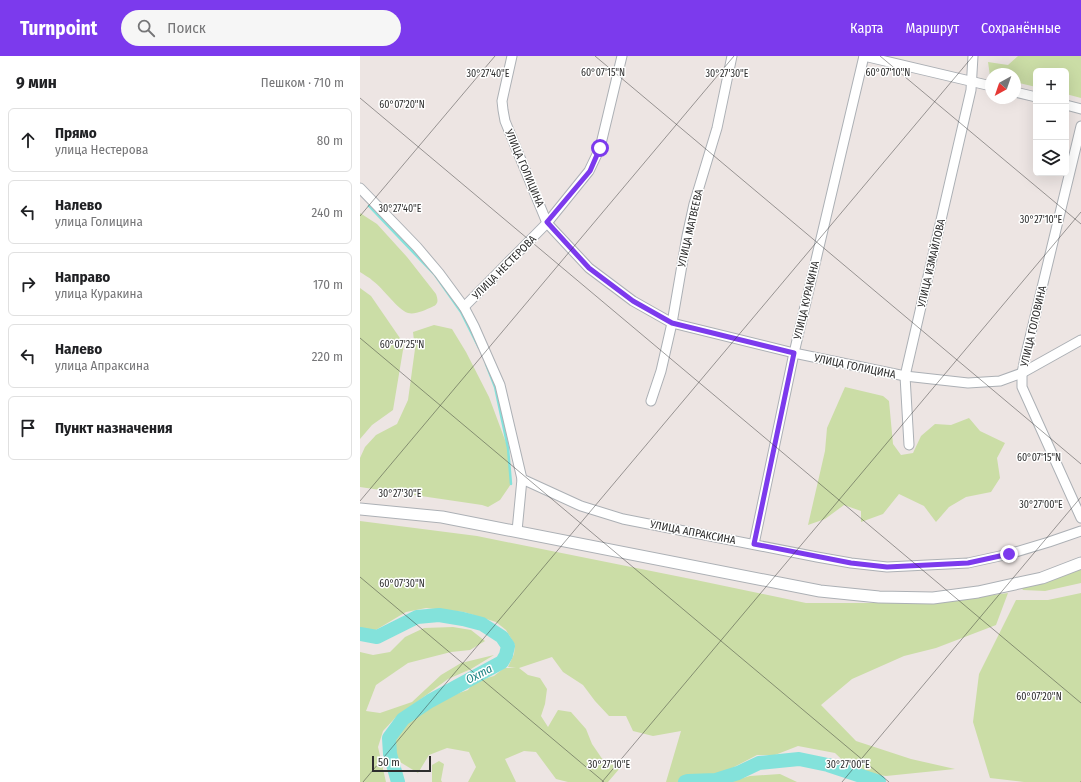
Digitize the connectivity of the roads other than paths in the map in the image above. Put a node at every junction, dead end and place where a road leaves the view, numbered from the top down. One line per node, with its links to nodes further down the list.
1 (512, 56): 14 (street, УЛИЦА ГОЛИЦИНА)
2 (622, 56): 14 (street, УЛИЦА НЕСТЕРОВА)
3 (732, 56): 16 (street, УЛИЦА МАТВЕЕВА)
4 (864, 56): 6 (street); 18 (street, УЛИЦА КУРАКИНА)
5 (973, 56): 6 (street, УЛИЦА ИЗМАЙЛОВА)
6 (972, 81): 7 (street); 20 (street, УЛИЦА ИЗМАЙЛОВА)
7 (985, 84)
8 (1021, 93): 9 (street)
9 (1033, 96)
10 (1069, 106): 11 (street)
11 (1081, 109)
12 (1081, 126): 19 (street, УЛИЦА ГОЛОВИНА)
13 (360, 188): 15 (street)
14 (547, 222): 15 (street, УЛИЦА НЕСТЕРОВА); 16 (street, УЛИЦА ГОЛИЦИНА)
15 (464, 307): 23 (street)
16 (672, 323): 18 (street, УЛИЦА ГОЛИЦИНА); 21 (street, УЛИЦА МАТВЕЕВА)
17 (1081, 340): 19 (street, УЛИЦА ГОЛИЦИНА)
18 (794, 353): 20 (street, УЛИЦА ГОЛИЦИНА); 28 (street, УЛИЦА КУРАКИНА)
19 (1022, 374): 20 (street, УЛИЦА ГОЛИЦИНА); 25 (street, УЛИЦА ГОЛОВИНА)
20 (905, 376): 22 (street, УЛИЦА ИЗМАЙЛОВА)
21 (651, 401)
22 (909, 445)
23 (522, 479): 26 (street); 28 (street, УЛИЦА АПРАКСИНА)
24 (360, 509): 26 (street)
25 (1081, 518)
26 (517, 531): 29 (street)
27 (1081, 531): 28 (street, УЛИЦА АПРАКСИНА)
28 (754, 544)
29 (1081, 563)

